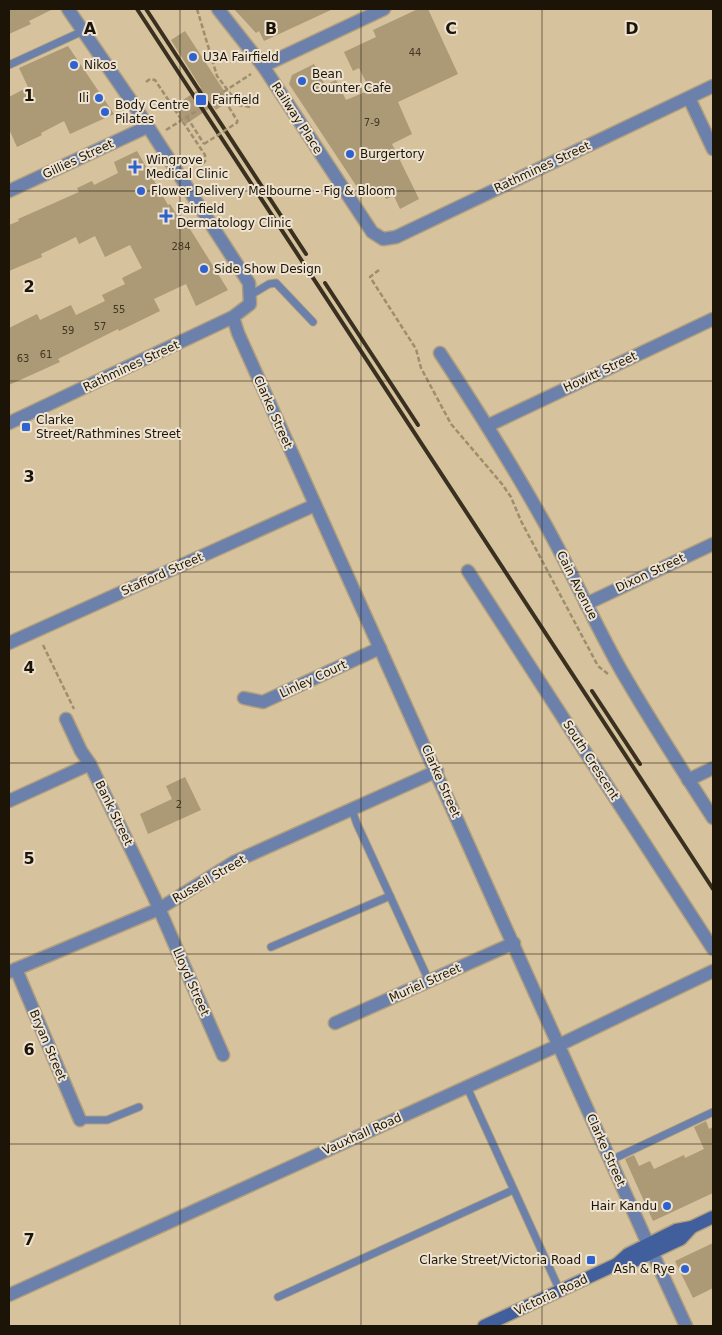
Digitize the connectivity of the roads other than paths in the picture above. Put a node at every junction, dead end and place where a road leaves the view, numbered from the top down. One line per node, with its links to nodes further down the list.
1 (68, 9): 4 (street)
2 (218, 9): 6 (street, Railway Place)
3 (384, 9): 6 (street)
4 (83, 31): 5 (lane); 9 (street)
5 (9, 65)
6 (263, 66): 12 (street, Railway Place)
7 (713, 86): 8 (street, Rathmines Street)
8 (689, 98): 10 (street); 12 (street, Rathmines Street)
9 (147, 127): 11 (street, Gillies Street); 13 (street)
10 (713, 149)
11 (9, 191)
12 (372, 232)
13 (250, 300): 14 (street, Rathmines Street); 16 (lane)
14 (233, 318): 18 (street, Rathmines Street); 20 (street, Clarke Street)
15 (713, 319): 19 (street, Howitt Street)
16 (313, 322)
17 (440, 353): 19 (street, Cain Avenue)
18 (9, 423)
19 (487, 426): 23 (street, Cain Avenue)
20 (315, 505): 24 (street, Stafford Street); 25 (street, Clarke Street)
21 (713, 544): 23 (street, Dixon Street)
22 (468, 571): 39 (street, South Crescent)
23 (586, 604): 31 (street, Cain Avenue)
24 (9, 644)
25 (380, 648): 26 (street, Linley Court); 30 (street, Clarke Street)
26 (244, 698)
27 (66, 720): 28 (street, Bank Street)
28 (90, 764): 32 (street); 36 (street, Bank Street)
29 (713, 768): 31 (street)
30 (437, 772): 33 (street, Russell Street); 37 (street, Clarke Street)
31 (688, 780): 34 (street, Cain Avenue)
32 (9, 801)
33 (352, 810): 35 (lane); 36 (street, Russell Street)
34 (713, 818)
35 (390, 896): 38 (lane); 42 (lane)
36 (159, 909): 40 (street, Russell Street); 45 (street, Lloyd Street)
37 (514, 943): 42 (street, Muriel Street); 44 (street, Clarke Street)
38 (271, 947)
39 (713, 949)
40 (12, 971): 49 (street, Bryan Street)
41 (713, 971): 44 (street, Vauxhall Road)
42 (429, 981): 43 (street, Muriel Street)
43 (335, 1023)
44 (559, 1045): 46 (street, Vauxhall Road); 50 (street, Clarke Street)
45 (224, 1055)
46 (467, 1087): 51 (lane); 55 (street, Vauxhall Road)
47 (139, 1107): 49 (lane)
48 (713, 1112): 50 (lane)
49 (80, 1120)
50 (610, 1160): 53 (street, Clarke Street)
51 (513, 1190): 54 (lane); 56 (lane)
52 (713, 1218): 53 (street, Victoria Road)
53 (650, 1248): 54 (street, Victoria Road); 58 (street, Clarke Street)
54 (560, 1291): 57 (street, Victoria Road)
55 (9, 1295)
56 (278, 1297)
57 (484, 1326)
58 (686, 1326)

